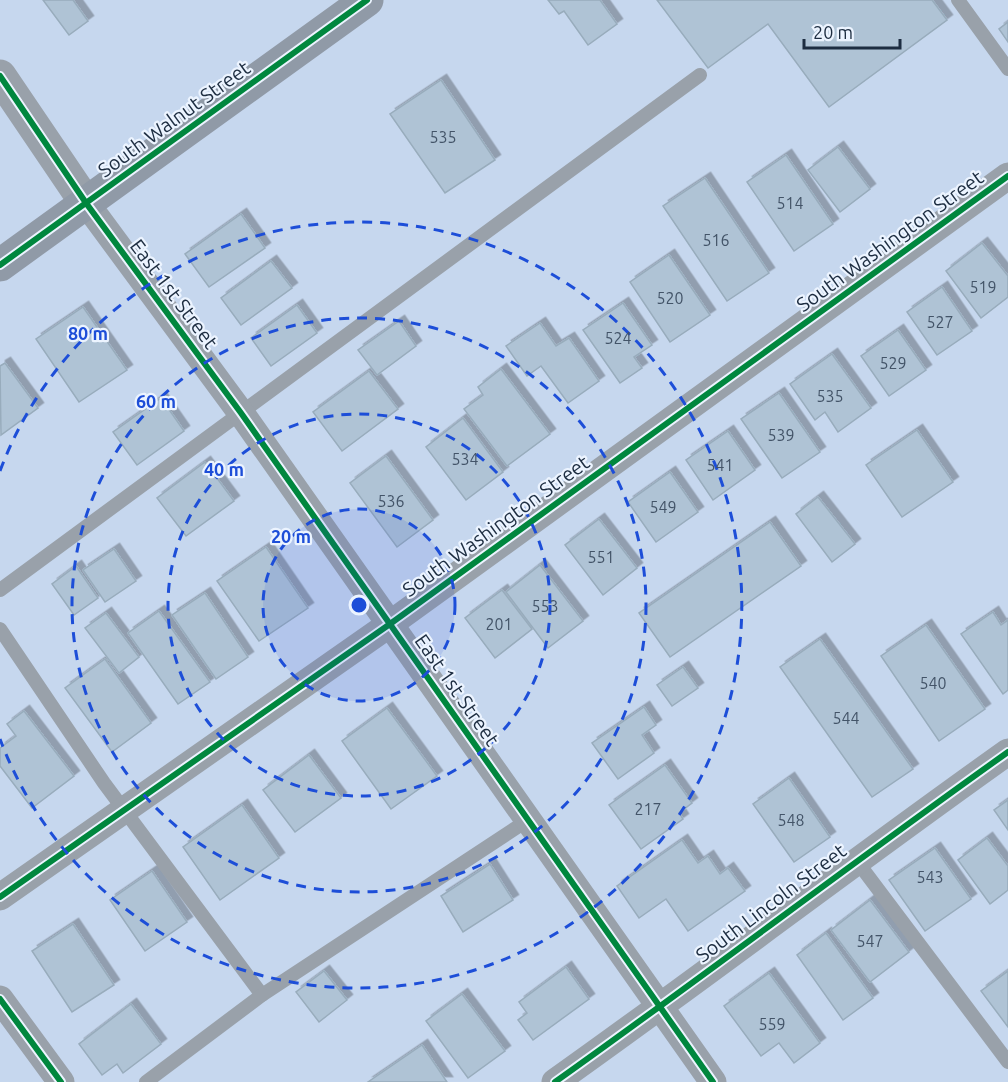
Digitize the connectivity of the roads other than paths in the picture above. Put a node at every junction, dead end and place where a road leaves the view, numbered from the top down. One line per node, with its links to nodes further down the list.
1 (367, 0): 7 (main road, South Walnut Street)
2 (958, 0): 3 (lane)
3 (1008, 69)
4 (700, 75): 9 (lane)
5 (0, 76): 7 (street)
6 (1008, 176): 11 (street, South Washington Street)
7 (86, 203): 8 (main road, South Walnut Street); 9 (street, East 1st Street)
8 (0, 265)
9 (241, 413): 10 (lane); 11 (street, East 1st Street)
10 (0, 590)
11 (390, 624): 14 (street, South Washington Street); 15 (street, East 1st Street)
12 (0, 629): 14 (lane)
13 (1008, 752): 16 (street, South Lincoln Street)
14 (124, 809): 17 (street, South Washington Street); 18 (lane)
15 (528, 820): 18 (lane); 20 (street, East 1st Street)
16 (856, 860): 20 (street, South Lincoln Street); 21 (lane)
17 (0, 897)
18 (262, 995): 23 (lane)
19 (0, 999): 22 (street)
20 (660, 1007): 24 (street, South Lincoln Street); 25 (street, East 1st Street)
21 (1008, 1062)
22 (61, 1082)
23 (146, 1082)
24 (555, 1082)
25 (713, 1082)

